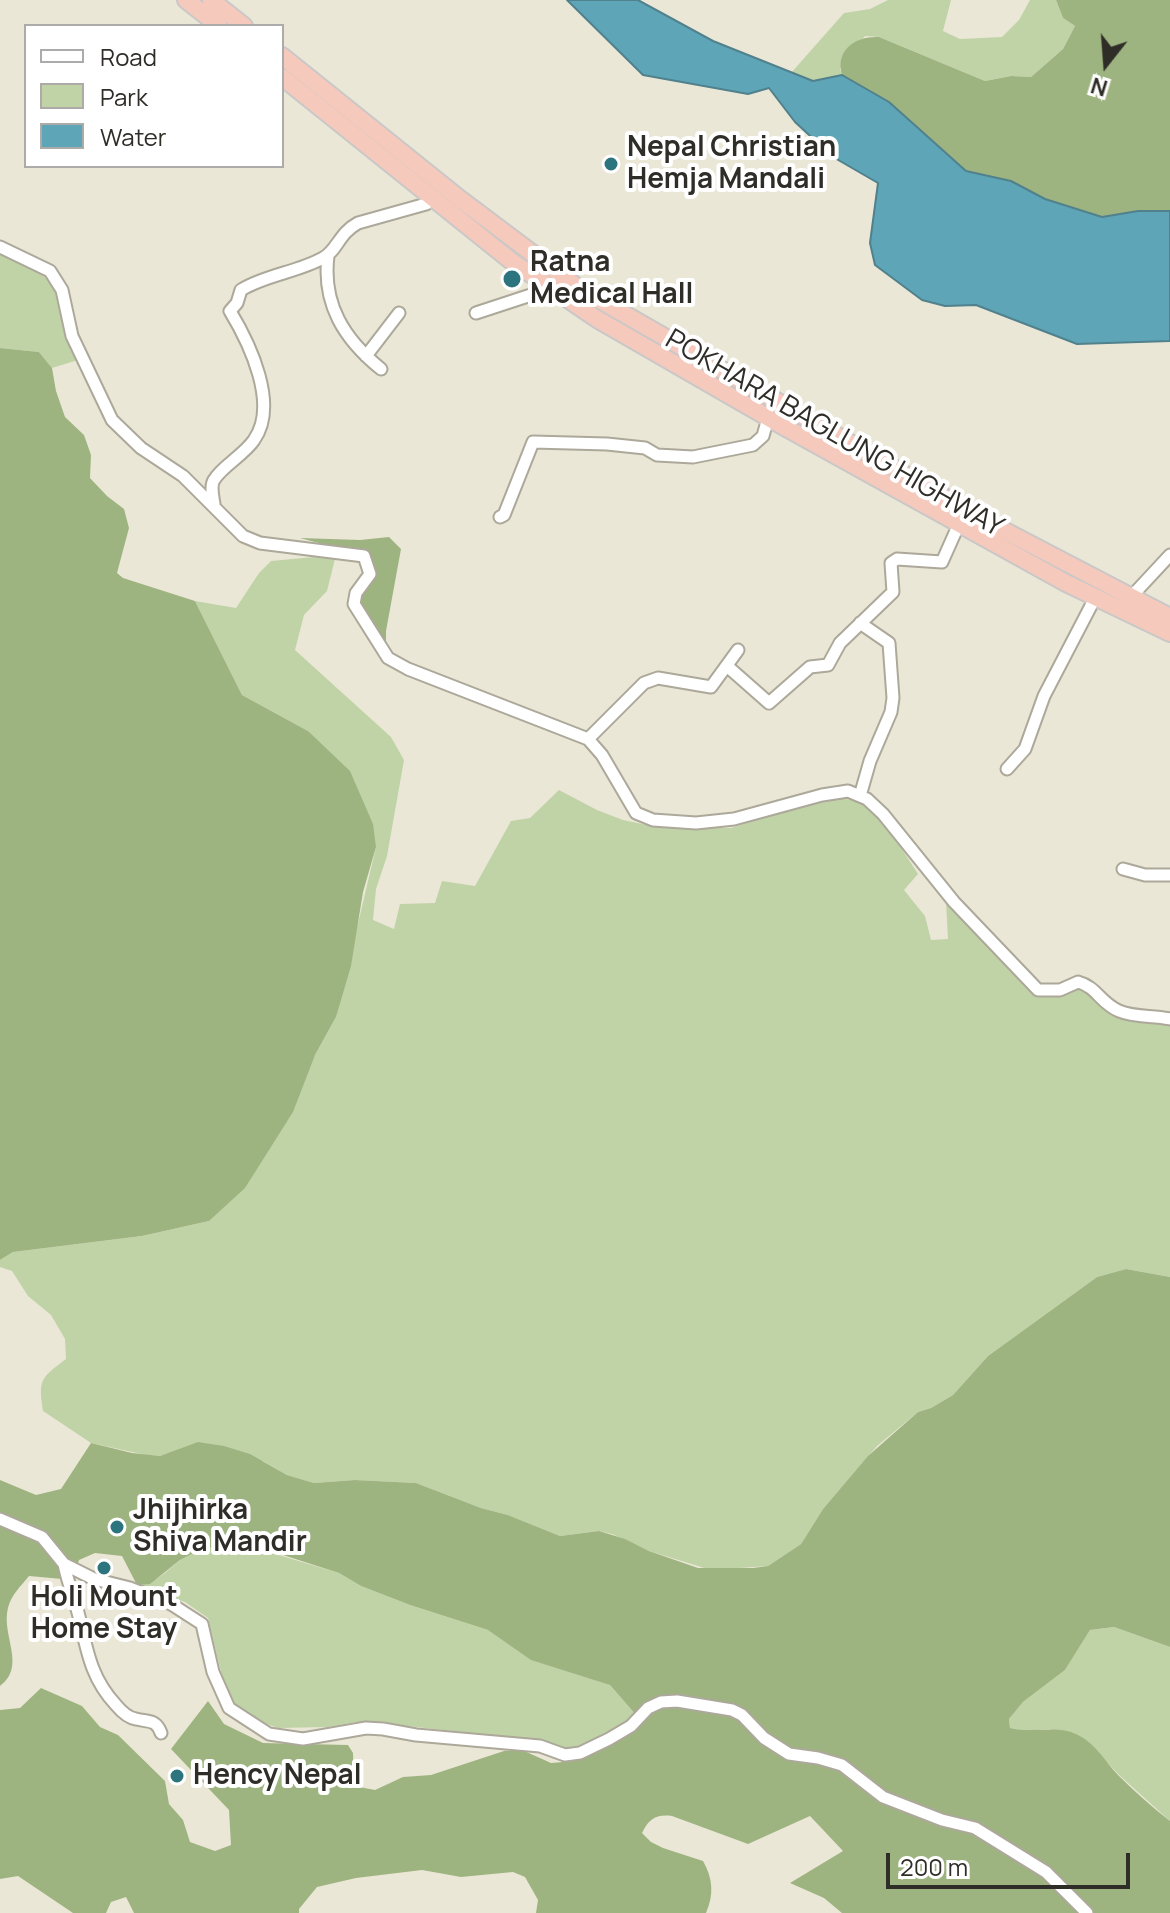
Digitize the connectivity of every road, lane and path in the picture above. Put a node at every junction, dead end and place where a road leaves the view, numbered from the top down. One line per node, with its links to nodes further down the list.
1 (186, 0): 3 (highway)
2 (211, 0): 4 (highway)
3 (216, 24)
4 (241, 24)
5 (284, 58): 21 (highway, POKHARA BAGLUNG HIGHWAY)
6 (284, 79): 7 (highway, POKHARA BAGLUNG HIGHWAY)
7 (433, 198): 9 (street); 10 (highway, POKHARA BAGLUNG HIGHWAY)
8 (0, 247): 16 (street)
9 (328, 256): 13 (street); 16 (street)
10 (545, 285): 12 (street); 15 (highway, POKHARA BAGLUNG HIGHWAY)
11 (399, 313): 13 (street)
12 (476, 313)
13 (366, 356): 14 (street)
14 (381, 369)
15 (768, 418): 17 (street); 18 (highway, POKHARA BAGLUNG HIGHWAY)
16 (214, 504): 27 (street)
17 (500, 517)
18 (959, 524): 20 (highway, POKHARA BAGLUNG HIGHWAY); 23 (street)
19 (1170, 555): 21 (street)
20 (1095, 598): 24 (highway, POKHARA BAGLUNG HIGHWAY); 28 (street)
21 (1130, 598): 22 (highway, POKHARA BAGLUNG HIGHWAY)
22 (1170, 617)
23 (860, 623): 26 (street); 29 (street)
24 (1170, 633)
25 (738, 650): 26 (street)
26 (727, 666): 27 (street)
27 (588, 739): 29 (street)
28 (1007, 769)
29 (860, 796): 32 (street)
30 (1123, 869): 31 (street)
31 (1170, 875)
32 (1170, 1019)
33 (0, 1519): 34 (street)
34 (64, 1564): 35 (street); 36 (street)
35 (161, 1733)
36 (1087, 1913)

